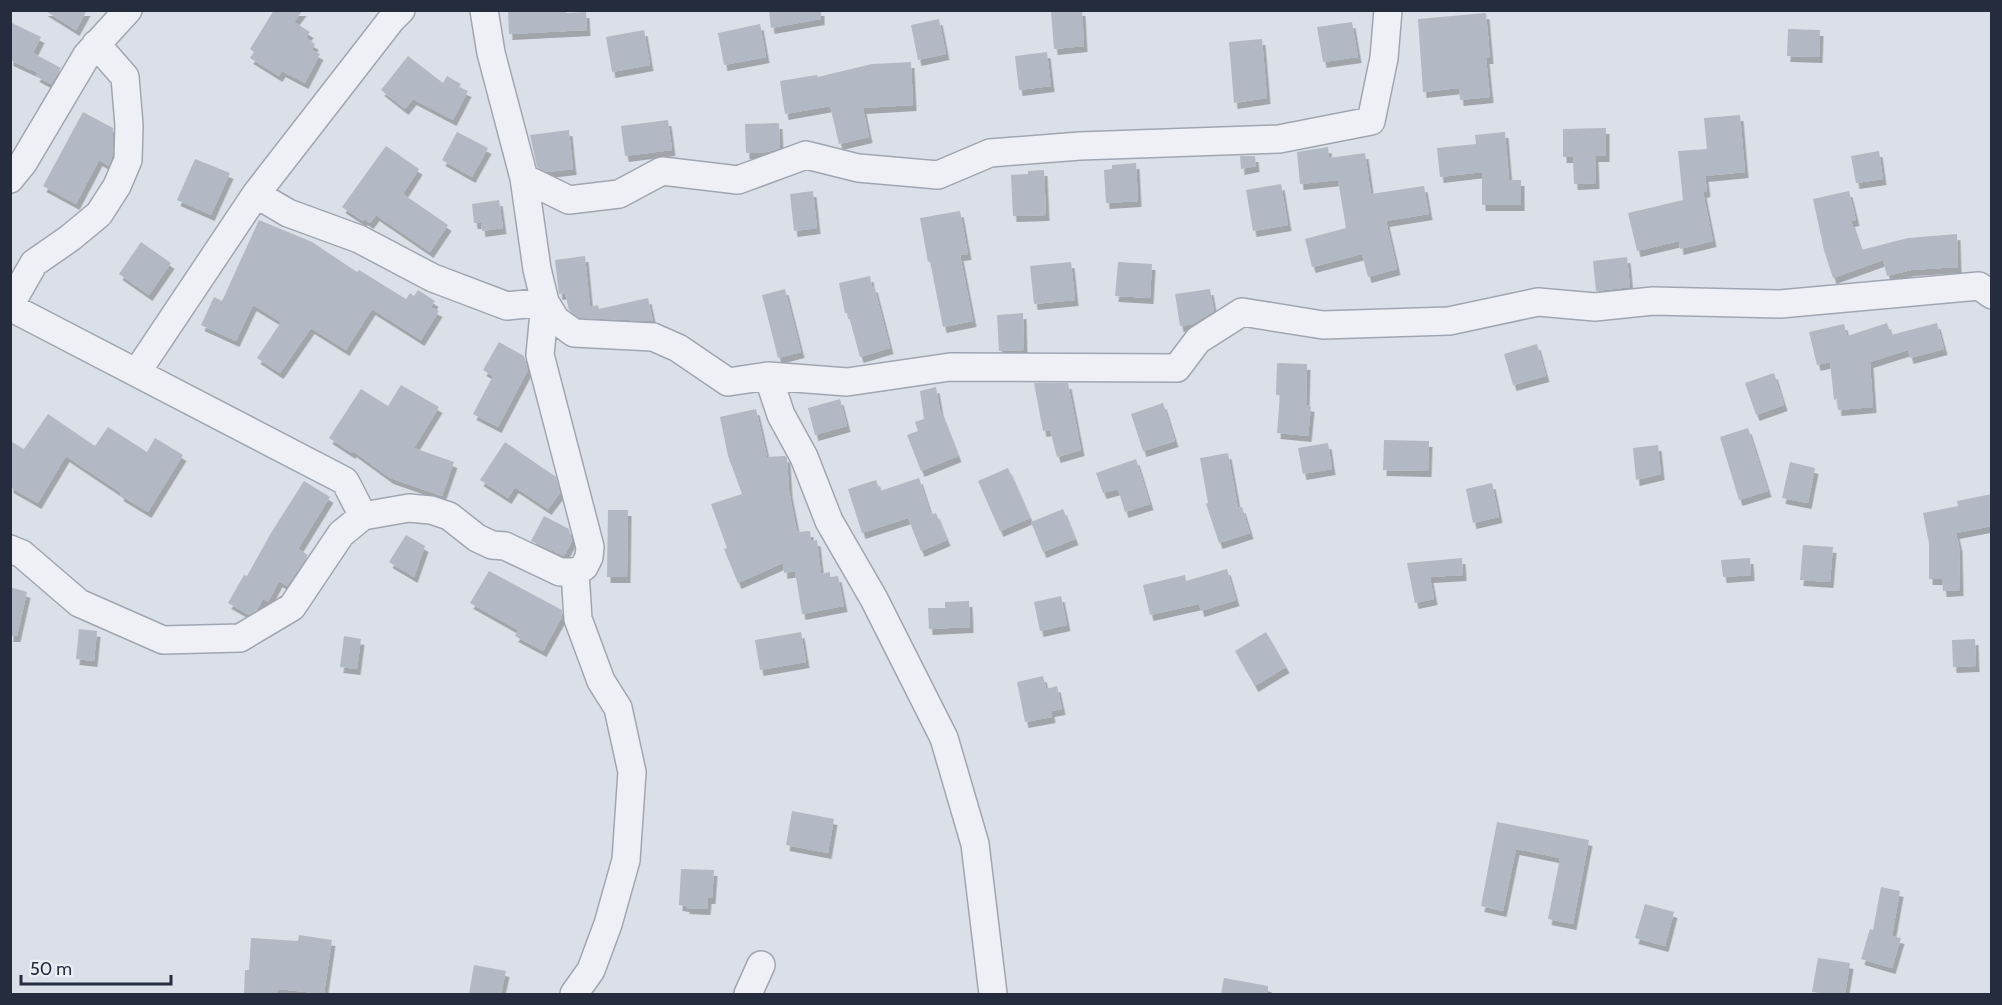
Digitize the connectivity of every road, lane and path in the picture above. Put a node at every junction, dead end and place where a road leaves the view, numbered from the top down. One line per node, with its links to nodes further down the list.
1 (104, 10): 6 (street)
2 (128, 10): 6 (street)
3 (401, 10): 9 (street)
4 (484, 10): 7 (street)
5 (1388, 10): 7 (street)
6 (96, 44): 8 (street); 12 (street)
7 (524, 178): 11 (street)
8 (10, 179)
9 (256, 194): 11 (street); 13 (street)
10 (1992, 295): 14 (street)
11 (545, 302): 14 (street); 17 (street)
12 (10, 306): 13 (street)
13 (137, 372): 15 (street)
14 (768, 376): 21 (street)
15 (363, 516): 16 (street); 17 (street)
16 (10, 549)
17 (576, 572): 19 (street)
18 (761, 965): 20 (street)
19 (574, 994)
20 (748, 994)
21 (993, 994)

